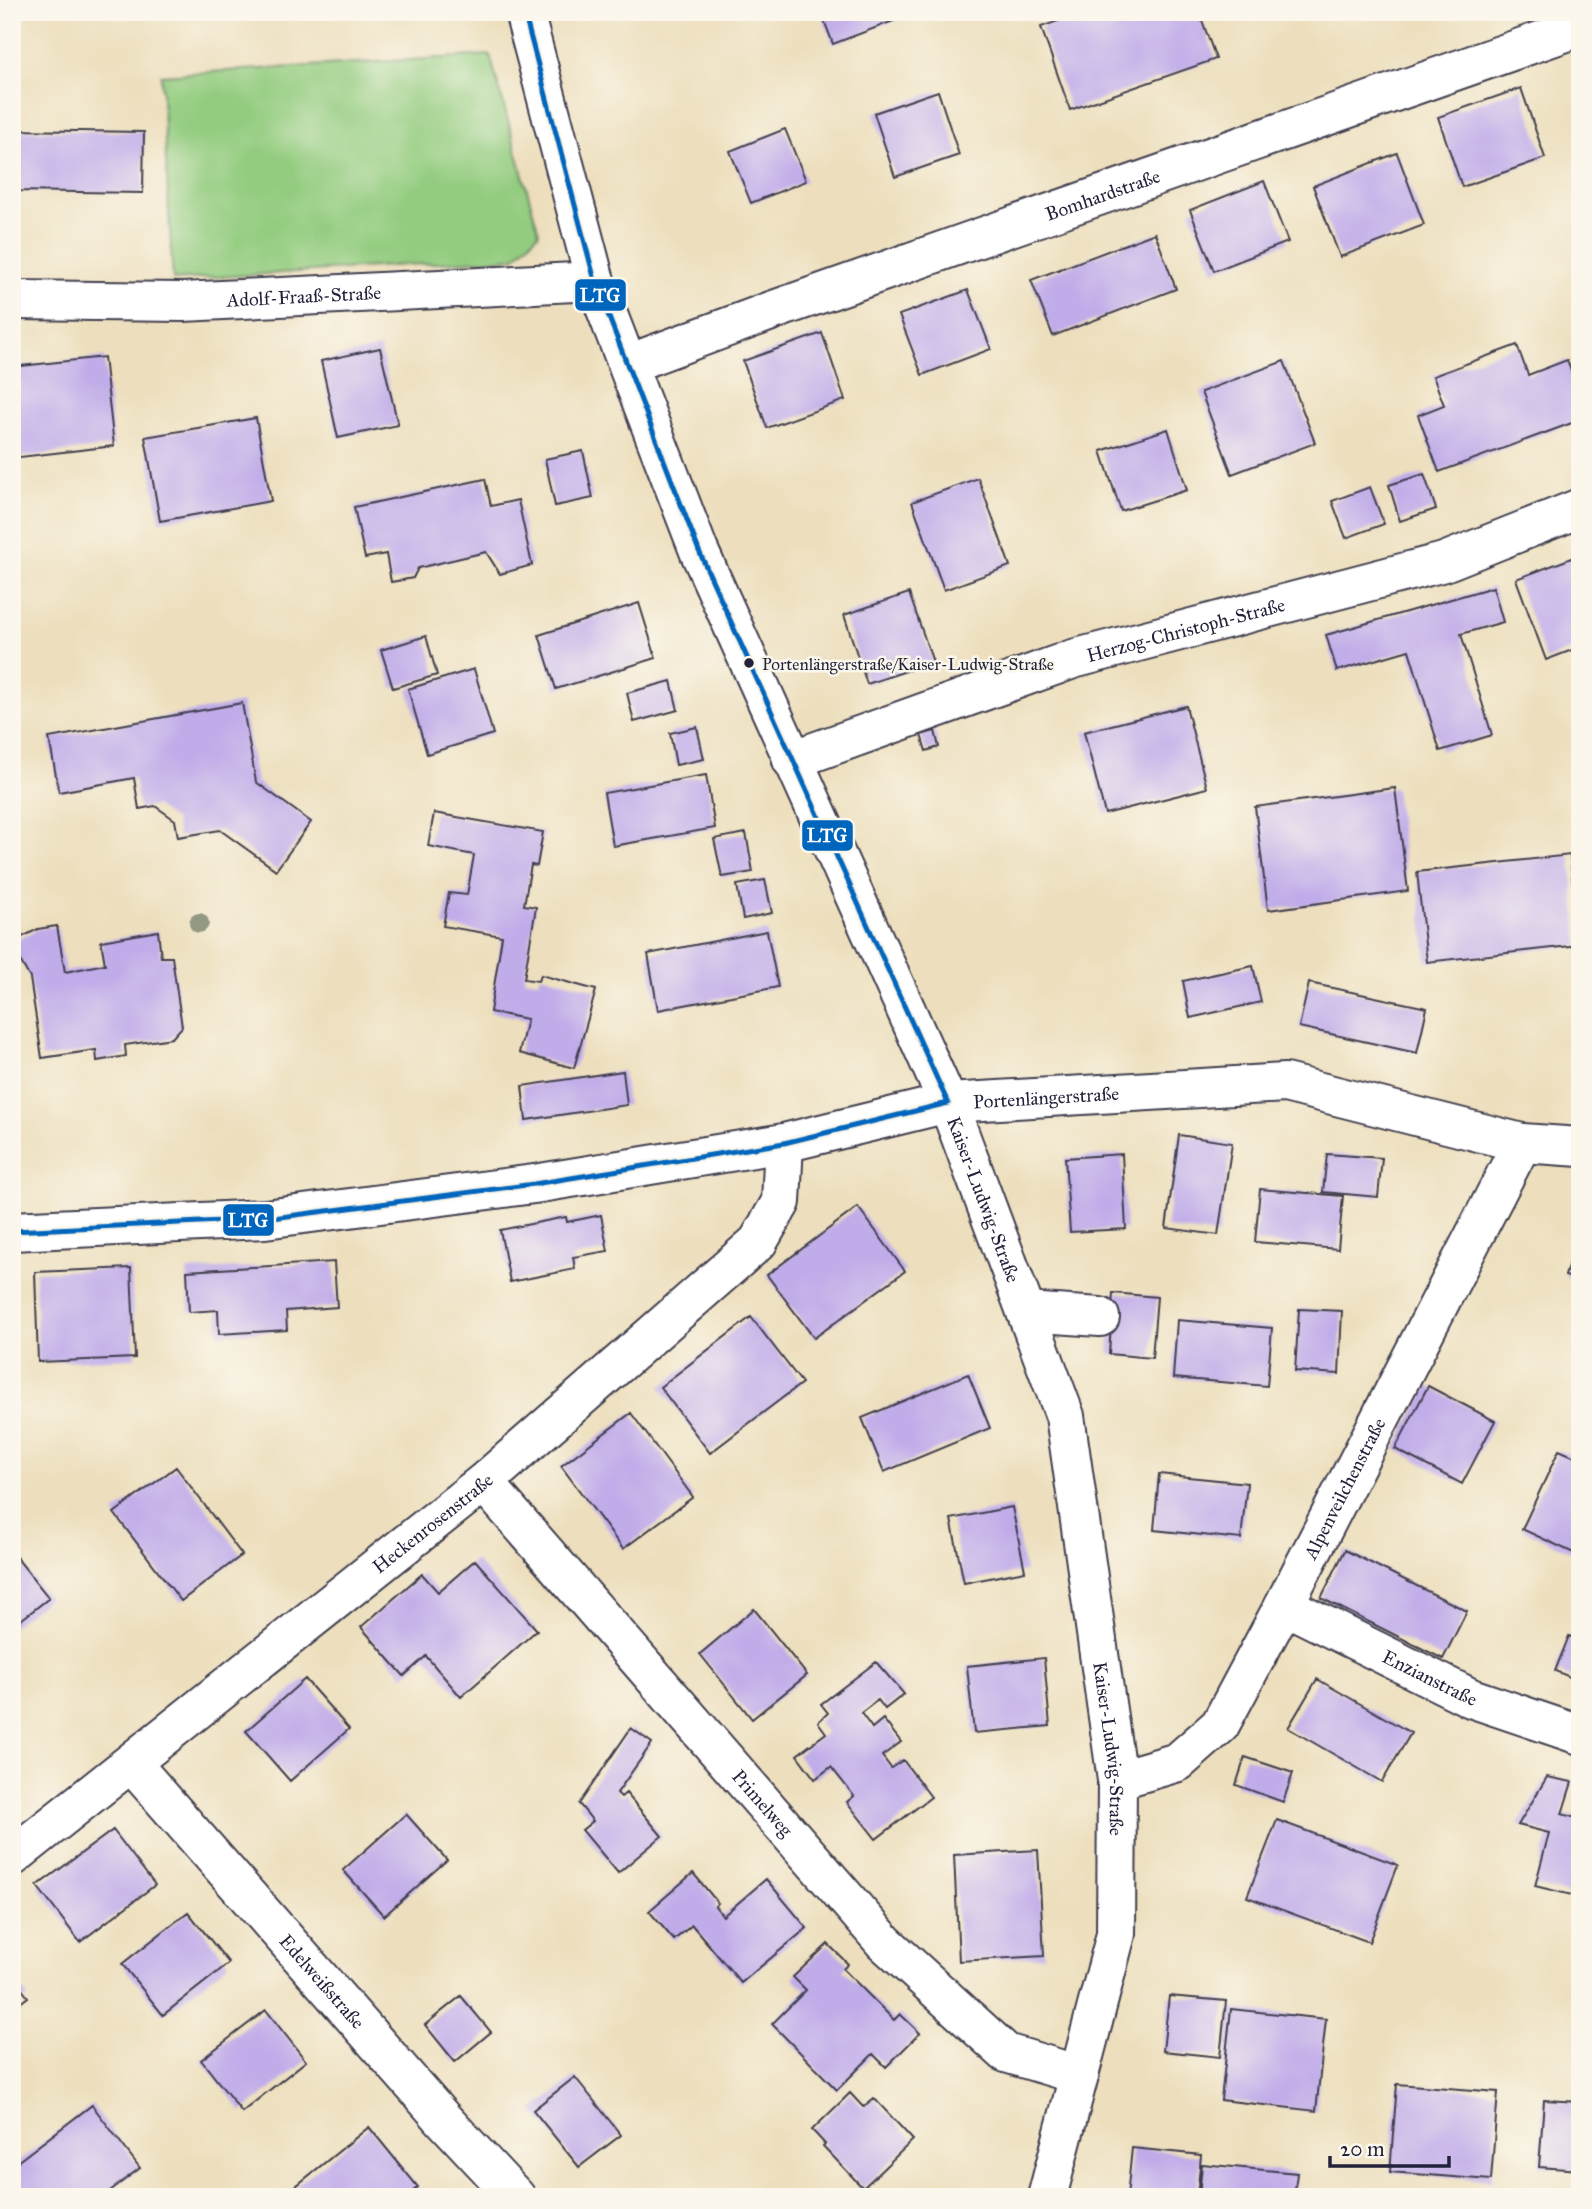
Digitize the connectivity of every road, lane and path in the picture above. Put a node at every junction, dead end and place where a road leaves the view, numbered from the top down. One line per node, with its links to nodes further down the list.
1 (524, 12): 3 (street, Kaiser-Ludwig-Straße)
2 (1580, 27): 5 (street, Bomhardstraße)
3 (595, 281): 4 (street, Adolf-Fraaß-Straße); 5 (street, Kaiser-Ludwig-Straße)
4 (12, 300)
5 (628, 364): 7 (street, Kaiser-Ludwig-Straße)
6 (1580, 508): 7 (street, Herzog-Christoph-Straße)
7 (792, 760): 8 (street, Kaiser-Ludwig-Straße)
8 (948, 1103): 9 (street, Portenlängerstraße); 10 (street, Portenlängerstraße); 13 (street, Kaiser-Ludwig-Straße)
9 (784, 1143): 12 (street, Portenlängerstraße); 15 (street, Heckenrosenstraße)
10 (1522, 1143): 11 (street, Portenlängerstraße); 16 (street, Alpenveilchenstraße)
11 (1580, 1147)
12 (12, 1231)
13 (1026, 1312): 14 (street); 19 (street, Kaiser-Ludwig-Straße)
14 (1100, 1317)
15 (484, 1482): 18 (street, Heckenrosenstraße); 21 (street, Primelweg)
16 (1284, 1605): 17 (street, Enzianstraße); 19 (street, Alpenveilchenstraße)
17 (1580, 1735)
18 (132, 1764): 20 (street, Heckenrosenstraße); 22 (street, Edelweißstraße)
19 (1117, 1780): 21 (street, Kaiser-Ludwig-Straße)
20 (12, 1857)
21 (1079, 2075): 23 (street, Kaiser-Ludwig-Straße)
22 (516, 2197)
23 (1047, 2197)

